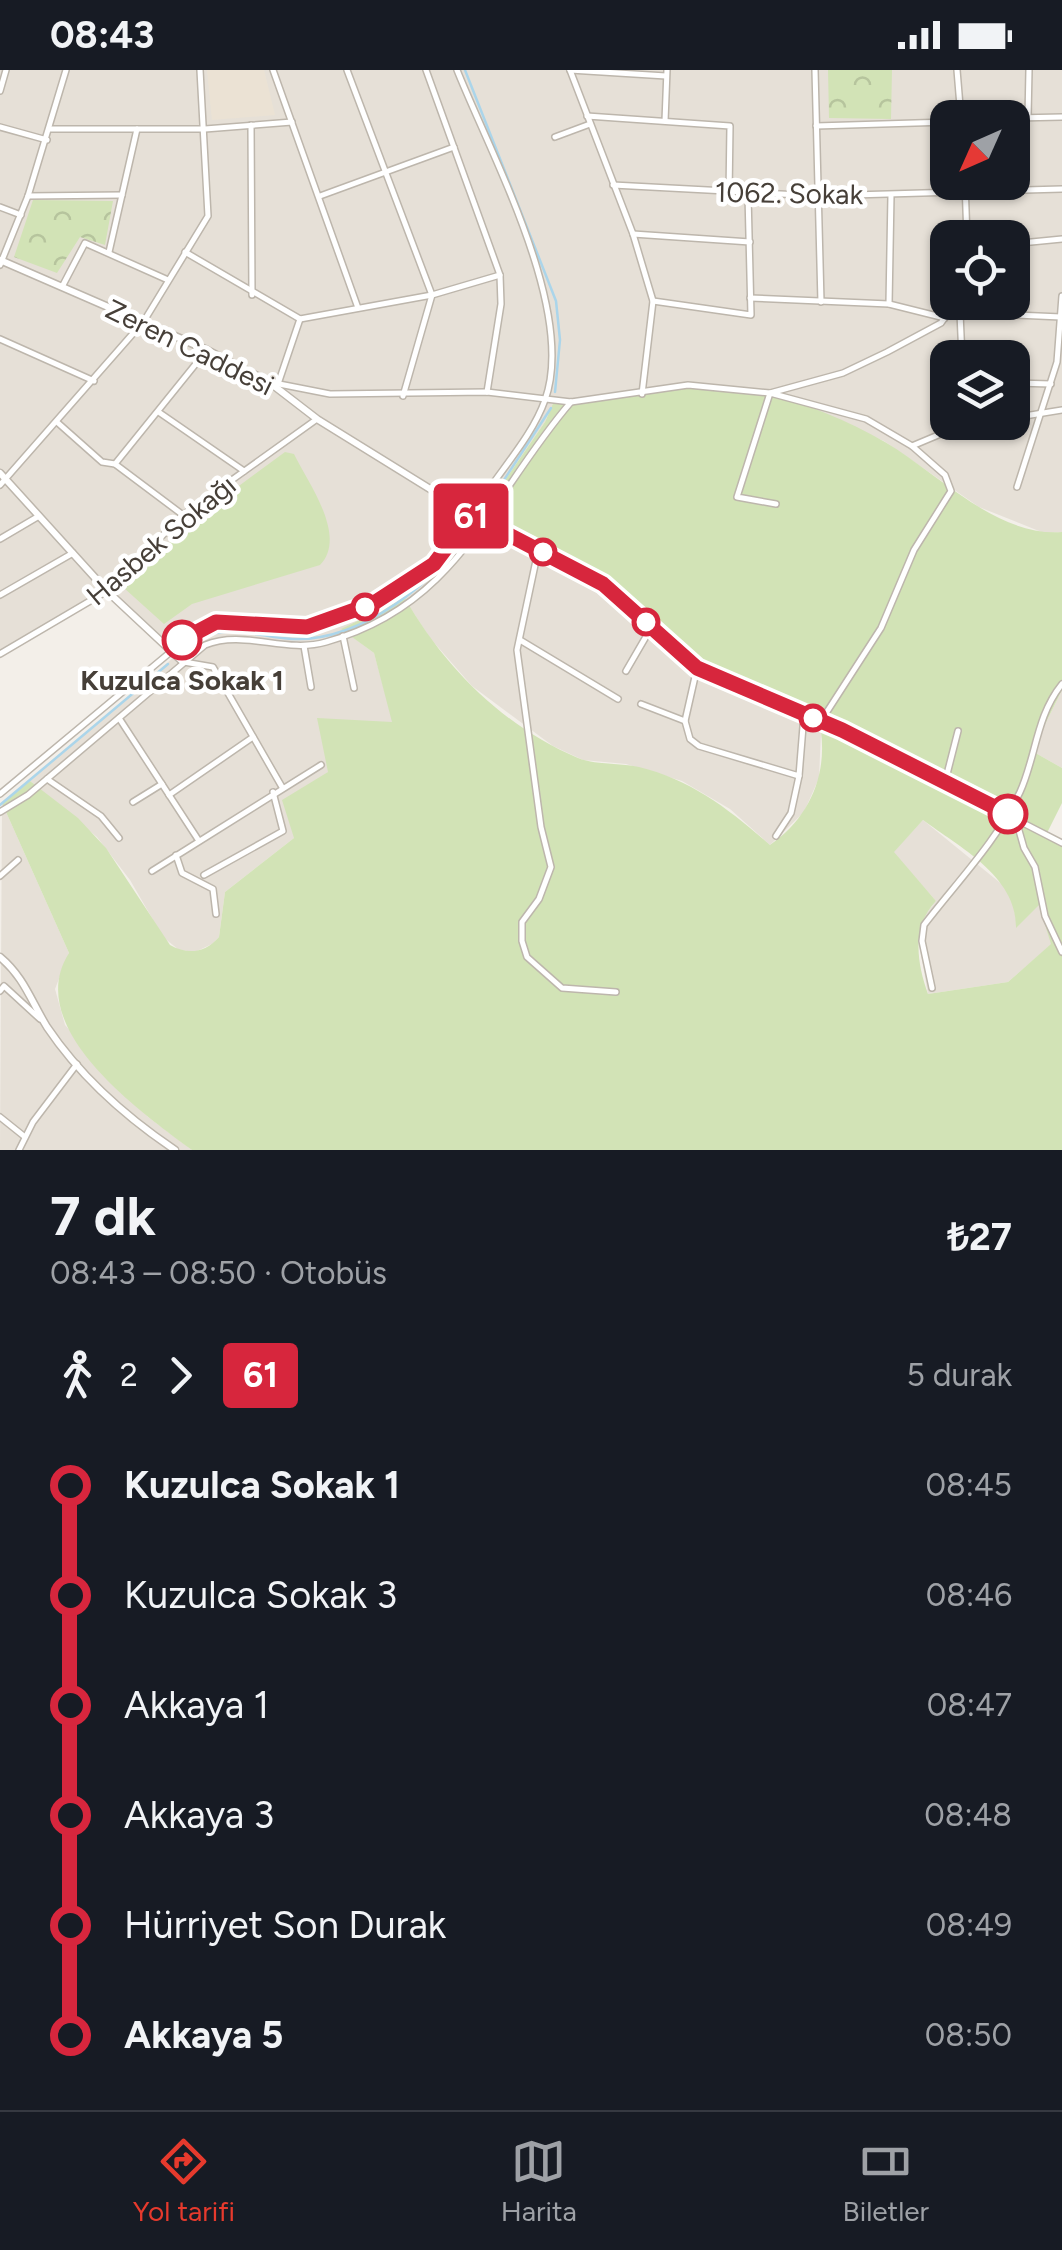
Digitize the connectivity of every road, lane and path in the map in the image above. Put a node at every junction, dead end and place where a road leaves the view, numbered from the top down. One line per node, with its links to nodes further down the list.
1 (6, 70): 13 (street)
2 (66, 70): 28 (street)
3 (200, 70): 27 (street)
4 (273, 70): 20 (street)
5 (347, 70): 32 (street)
6 (426, 70): 31 (street)
7 (457, 70): 80 (street)
8 (570, 70): 12 (street); 16 (street)
9 (815, 70): 25 (street)
10 (957, 70): 14 (street)
11 (1029, 70): 15 (street)
12 (666, 73): 19 (street)
13 (0, 92)
14 (960, 100)
15 (1028, 100)
16 (587, 116): 19 (street); 22 (street)
17 (1062, 117): 18 (street)
18 (1030, 118)
19 (665, 121): 37 (street)
20 (292, 122): 23 (street); 42 (street)
21 (930, 123): 25 (street)
22 (590, 124): 29 (street); 33 (street)
23 (251, 125): 27 (street); 57 (street)
24 (0, 126): 30 (street)
25 (816, 126): 43 (street)
26 (136, 129): 27 (street); 28 (street); 38 (street)
27 (204, 129): 51 (street)
28 (50, 130): 30 (street)
29 (554, 136)
30 (47, 140): 41 (street)
31 (454, 147): 32 (street); 53 (street)
32 (387, 170): 42 (street); 56 (street)
33 (613, 185): 37 (street, 1062. Sokak); 46 (street)
34 (1062, 189): 35 (street, 1062. Sokak)
35 (1030, 190)
36 (930, 193): 40 (street, 1062. Sokak)
37 (729, 194): 39 (street, 1062. Sokak)
38 (122, 195): 41 (street); 50 (street)
39 (748, 195): 43 (street, 1062. Sokak); 48 (street)
40 (891, 195): 43 (street, 1062. Sokak); 62 (street)
41 (28, 196): 45 (street)
42 (320, 196): 63 (street)
43 (818, 196): 61 (street)
44 (0, 208): 45 (street)
45 (21, 215): 52 (street)
46 (633, 234): 48 (street); 60 (street)
47 (1062, 238): 49 (street)
48 (750, 242): 59 (street)
49 (1030, 242)
50 (109, 252): 54 (street); 55 (street)
51 (185, 252): 54 (street); 57 (street)
52 (1, 262): 55 (street, Zeren Caddesi)
53 (500, 275): 56 (street); 76 (street)
54 (168, 280): 69 (street)
55 (64, 286): 69 (street, Zeren Caddesi)
56 (432, 294): 63 (street); 79 (street)
57 (252, 295): 67 (street)
58 (1062, 296): 66 (street)
59 (750, 298): 60 (street); 61 (street)
60 (653, 302): 78 (street)
61 (821, 302): 62 (street)
62 (889, 304): 64 (street)
63 (358, 308): 67 (street)
64 (930, 312)
65 (1030, 316): 66 (street)
66 (1061, 318): 75 (street)
67 (300, 319): 73 (street)
68 (938, 320): 77 (street)
69 (144, 322): 71 (street, Zeren Caddesi); 72 (street)
70 (0, 339): 72 (street)
71 (207, 350): 73 (street, Zeren Caddesi); 83 (street)
72 (94, 381): 87 (street)
73 (274, 383): 79 (street); 86 (street, Zeren Caddesi)
74 (1030, 383): 75 (street)
75 (1050, 384): 84 (street)
76 (486, 392): 79 (street); 80 (street)
77 (770, 393): 78 (street); 89 (street); 95 (street)
78 (642, 394): 81 (street)
79 (403, 396)
80 (546, 397): 81 (street); 98 (street)
81 (570, 402): 99 (street)
82 (1062, 410): 84 (street)
83 (160, 413): 90 (street); 91 (street)
84 (1041, 414): 85 (street); 94 (street)
85 (1030, 416)
86 (317, 419): 91 (street, Hasbek Sokağı); 98 (street, Zeren Caddesi)
87 (58, 423): 90 (street); 93 (street)
88 (930, 438): 89 (street)
89 (912, 446): 122 (street)
90 (115, 464): 97 (street)
91 (244, 471): 97 (street, Hasbek Sokağı)
92 (0, 473): 93 (street)
93 (4, 482): 96 (street)
94 (1017, 486)
95 (776, 504)
96 (42, 514): 100 (street); 102 (street)
97 (183, 515): 103 (street, Hasbek Sokağı)
98 (471, 515): 99 (street, Zeren Caddesi); 109 (street)
99 (485, 523): 101 (street); 106 (street)
100 (0, 540)
101 (538, 550): 105 (street); 107 (street)
102 (73, 552): 103 (street); 104 (street)
103 (107, 591): 109 (street); 110 (street, Hasbek Sokağı)
104 (0, 595)
105 (652, 628): 112 (street); 113 (street)
106 (342, 636): 108 (street); 116 (street)
107 (520, 640): 117 (street); 151 (street)
108 (304, 646): 111 (street); 115 (street)
109 (170, 648): 111 (street); 132 (street)
110 (0, 654)
111 (183, 662): 120 (street); 124 (street)
112 (697, 668): 119 (street); 121 (street)
113 (626, 671)
114 (1062, 684): 136 (street)
115 (311, 687)
116 (354, 688)
117 (618, 699)
118 (641, 704): 121 (street)
119 (804, 714): 122 (street); 126 (street)
120 (119, 718): 127 (street); 129 (street)
121 (685, 721): 126 (street)
122 (821, 721): 128 (street)
123 (958, 731): 128 (street)
124 (253, 737): 130 (street); 133 (street)
125 (321, 765): 130 (street)
126 (799, 776): 137 (street)
127 (46, 779): 135 (street); 138 (street)
128 (944, 782): 136 (street)
129 (162, 784): 133 (street); 134 (street)
130 (282, 786): 131 (street)
131 (273, 792): 139 (street); 144 (street)
132 (0, 794)
133 (169, 795): 139 (street)
134 (133, 802)
135 (0, 812)
136 (1012, 816): 140 (street); 147 (street); 149 (street)
137 (776, 836)
138 (119, 838)
139 (198, 841): 141 (street)
140 (1062, 843)
141 (176, 855): 143 (street); 146 (street)
142 (18, 860): 145 (street)
143 (152, 871)
144 (204, 874)
145 (0, 876)
146 (216, 914)
147 (1062, 952)
148 (0, 956): 152 (street)
149 (932, 988)
150 (0, 991): 152 (street)
151 (616, 992)
152 (46, 1024): 153 (street)
153 (77, 1064): 155 (street); 157 (street)
154 (0, 1117): 155 (street)
155 (26, 1136): 156 (street)
156 (19, 1150)
157 (176, 1150)

